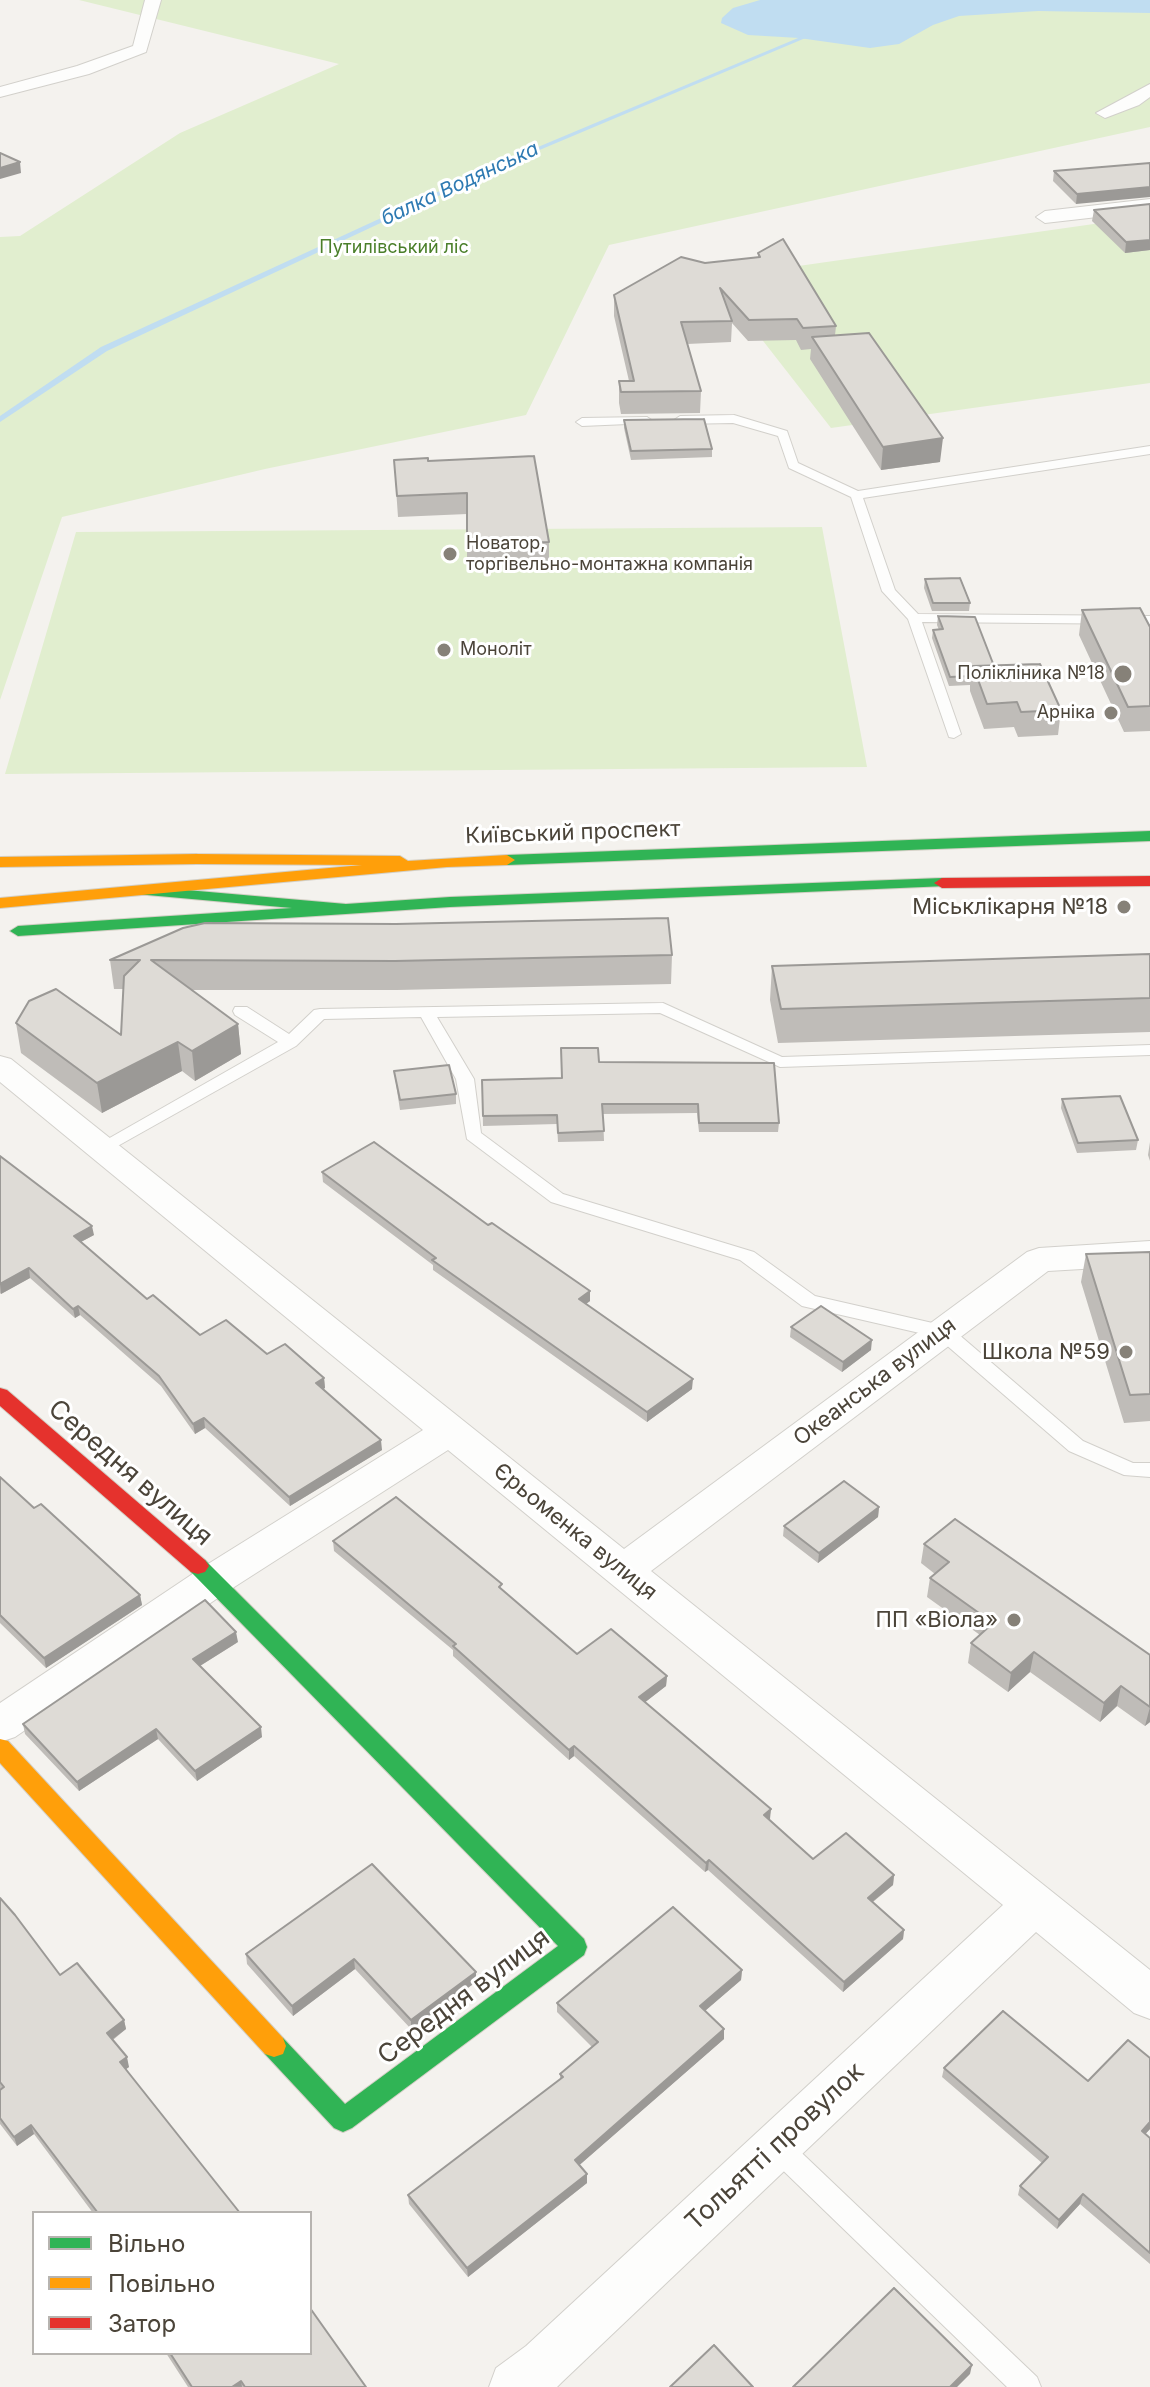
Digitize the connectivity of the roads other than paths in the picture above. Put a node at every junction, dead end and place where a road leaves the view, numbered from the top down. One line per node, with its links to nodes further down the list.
1 (153, 0): 3 (street)
2 (1150, 89): 4 (street)
3 (0, 92)
4 (1105, 113)
5 (1150, 205): 6 (street)
6 (1045, 217)
7 (582, 422): 9 (lane)
8 (1150, 450): 9 (lane)
9 (856, 495): 10 (lane)
10 (914, 618): 11 (lane); 12 (lane)
11 (1150, 620)
12 (954, 734)
13 (1150, 836): 17 (main road, Київський проспект)
14 (0, 862): 17 (main road)
15 (0, 875): 18 (main road)
16 (1150, 881): 17 (main road, Київський проспект)
17 (448, 882): 18 (main road, Київський проспект); 20 (main road, Київський проспект)
18 (142, 891): 19 (main road, Київський проспект); 20 (main road)
19 (0, 903)
20 (347, 907): 21 (main road, Київський проспект)
21 (0, 932)
22 (241, 1011): 24 (lane)
23 (426, 1012): 24 (lane); 25 (lane); 29 (lane)
24 (290, 1042): 27 (lane)
25 (1150, 1050)
26 (0, 1066): 27 (street, Єрьоменка вулиця)
27 (101, 1148): 31 (street, Єрьоменка вулиця)
28 (1150, 1253): 29 (street, Океанська вулиця)
29 (943, 1332): 32 (lane); 33 (street, Океанська вулиця)
30 (0, 1395): 34 (main road, Середня вулиця)
31 (451, 1430): 33 (street, Єрьоменка вулиця); 34 (street)
32 (1150, 1470)
33 (623, 1571): 37 (street, Єрьоменка вулиця)
34 (214, 1580): 35 (street); 36 (main road, Середня вулиця)
35 (0, 1725)
36 (0, 1748)
37 (1034, 1905): 38 (street, Єрьоменка вулиця); 39 (street, Тольятті провулок)
38 (1150, 1998)
39 (776, 2146): 40 (street, Тольятті провулок); 41 (lane)
40 (540, 2379)
41 (1027, 2387)

